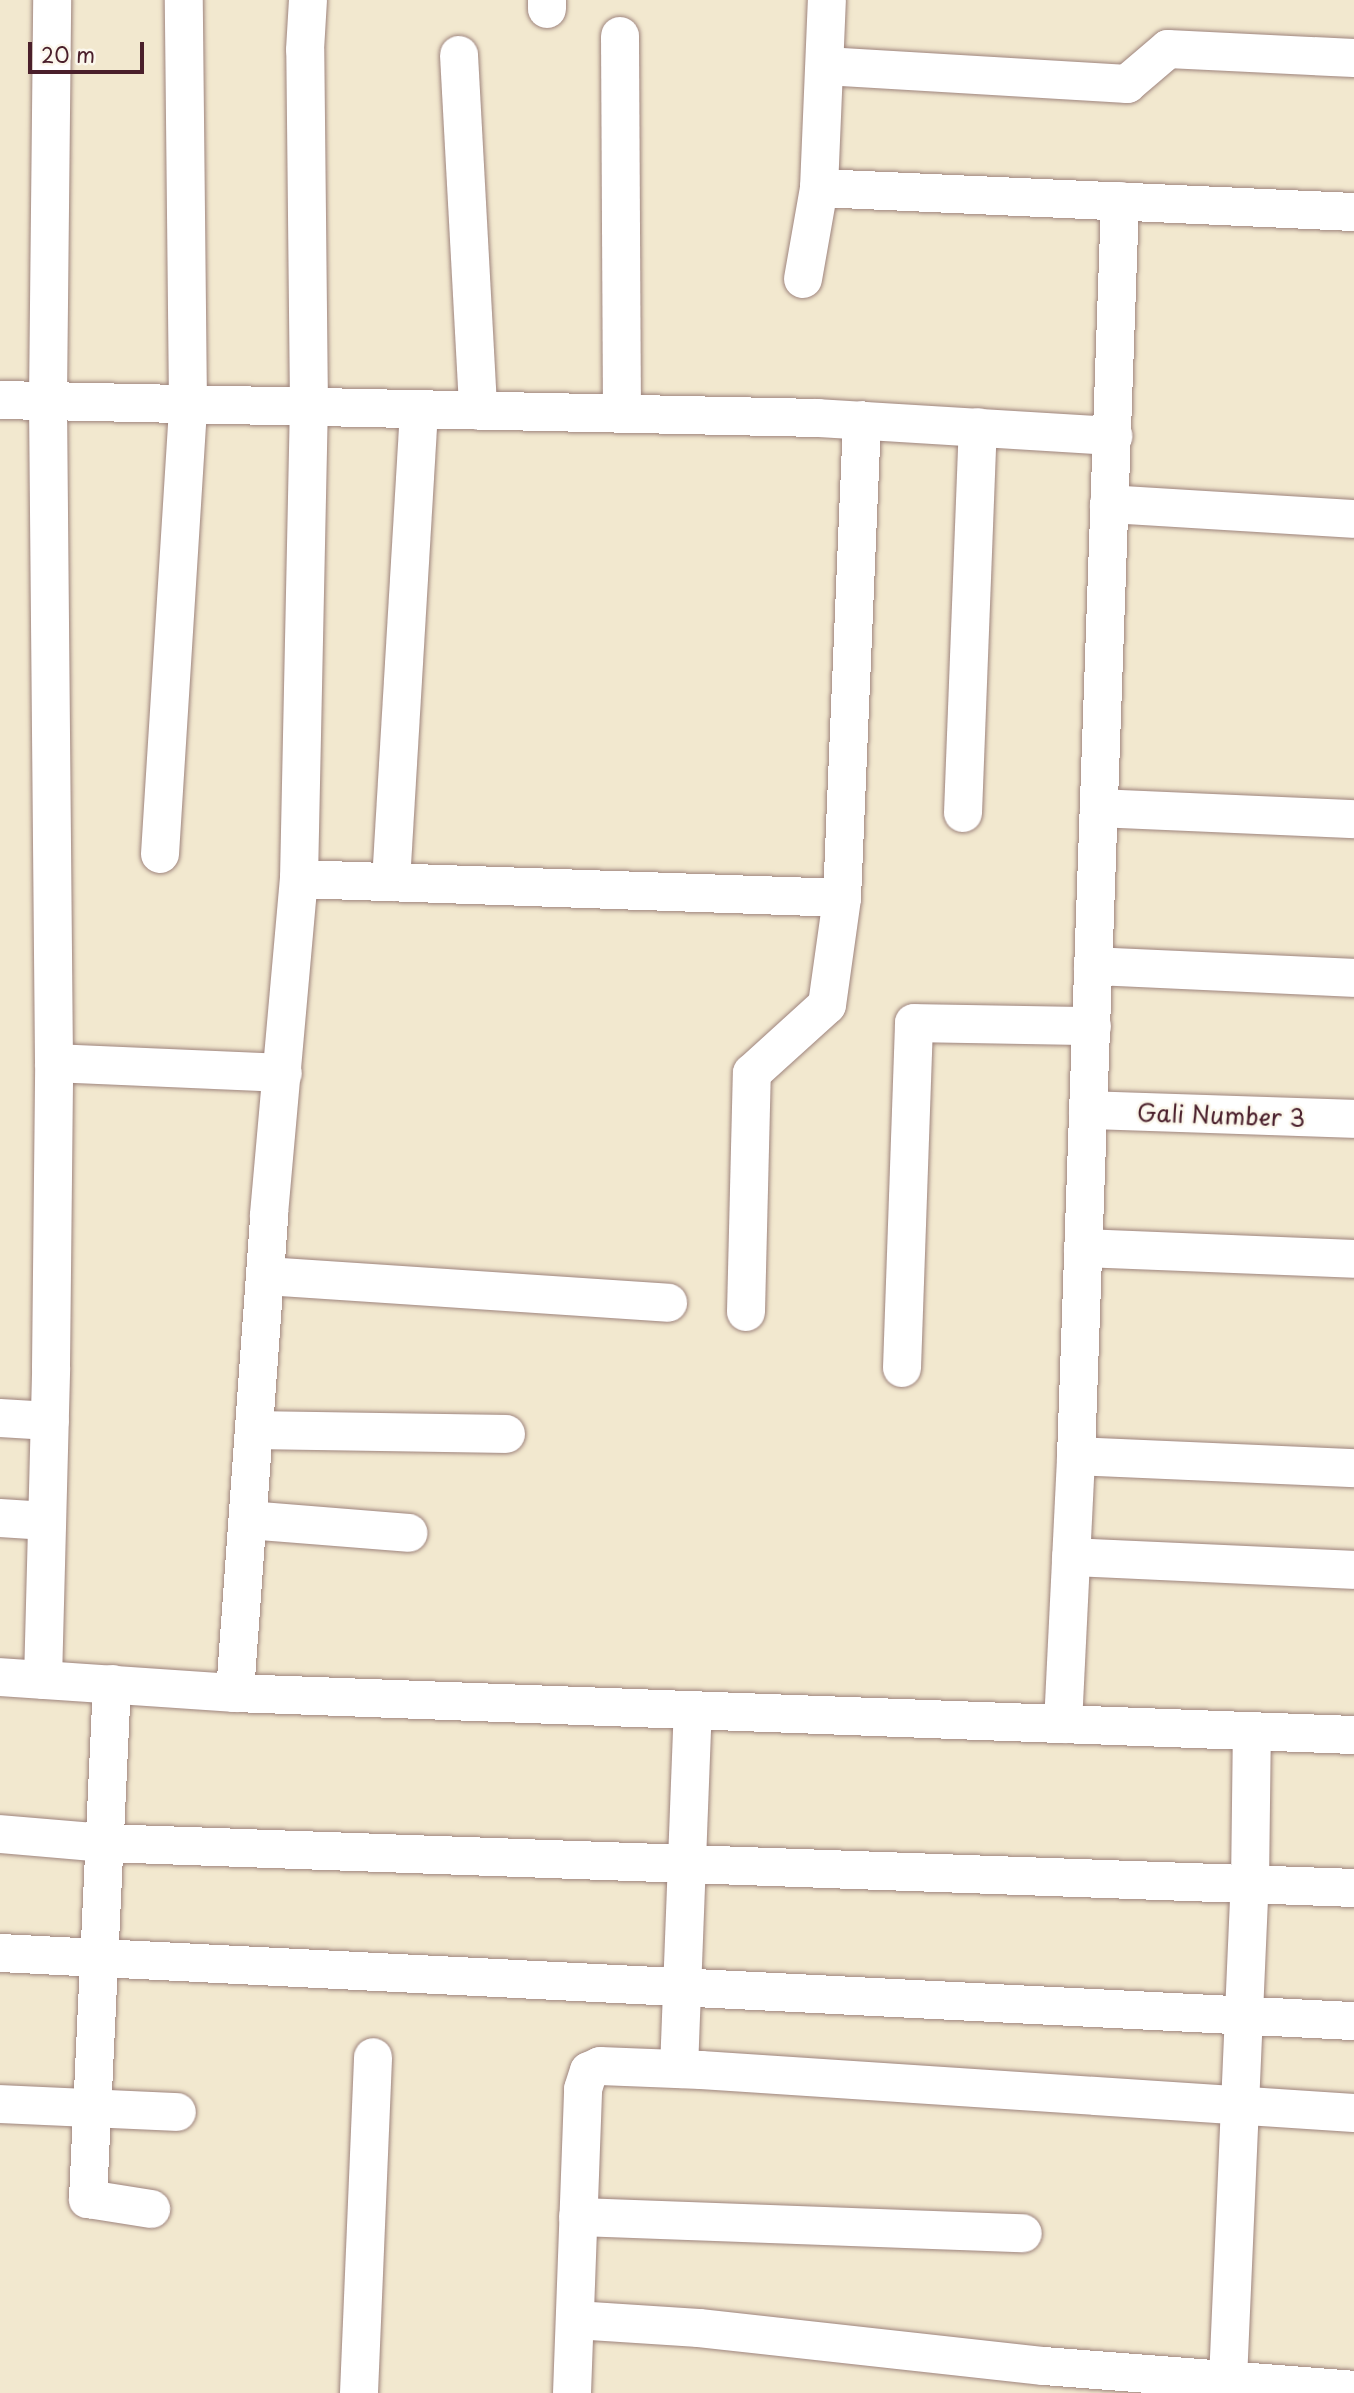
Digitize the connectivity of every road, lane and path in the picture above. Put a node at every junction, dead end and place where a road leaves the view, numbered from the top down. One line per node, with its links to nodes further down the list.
1 (52, 0): 14 (street)
2 (184, 0): 15 (street)
3 (308, 0): 16 (street)
4 (827, 0): 8 (street)
5 (620, 36): 19 (street)
6 (459, 55): 18 (street)
7 (1354, 58): 8 (street)
8 (825, 66): 9 (street)
9 (819, 188): 10 (street); 12 (street)
10 (1120, 201): 11 (street); 22 (street)
11 (1354, 212)
12 (803, 279)
13 (0, 400): 14 (street)
14 (48, 400): 15 (street); 35 (street)
15 (188, 405): 16 (street); 28 (street)
16 (309, 407): 17 (street); 29 (street)
17 (419, 410): 18 (street); 30 (street)
18 (478, 410): 19 (street)
19 (622, 413): 20 (street)
20 (863, 420): 21 (street); 31 (street)
21 (978, 427): 22 (street); 26 (street)
22 (1113, 436): 23 (street)
23 (1109, 504): 24 (street); 25 (street)
24 (1354, 519)
25 (1099, 808): 27 (street); 32 (street)
26 (962, 813)
27 (1354, 818)
28 (160, 854)
29 (299, 879): 30 (street); 36 (street)
30 (391, 882): 31 (street)
31 (842, 898): 43 (street)
32 (1093, 966): 33 (street); 34 (street)
33 (1354, 978)
34 (1092, 1026): 37 (street); 44 (street)
35 (54, 1063): 36 (street); 46 (street)
36 (283, 1073): 41 (street)
37 (1088, 1110): 38 (street, Gali Number 3); 39 (street)
38 (1354, 1119)
39 (1083, 1248): 40 (street); 49 (street)
40 (1354, 1259)
41 (266, 1276): 42 (street); 47 (street)
42 (668, 1303)
43 (746, 1312)
44 (902, 1368)
45 (0, 1418): 46 (street)
46 (50, 1420): 53 (street)
47 (255, 1430): 48 (street); 52 (street)
48 (506, 1434)
49 (1076, 1456): 50 (street); 55 (street)
50 (1354, 1468)
51 (0, 1518): 53 (street)
52 (248, 1520): 54 (street); 60 (street)
53 (47, 1521): 58 (street)
54 (408, 1533)
55 (1071, 1557): 56 (street); 62 (street)
56 (1354, 1570)
57 (0, 1677): 58 (street)
58 (43, 1680): 59 (street)
59 (112, 1685): 60 (street); 66 (street)
60 (235, 1693): 61 (street)
61 (693, 1710): 62 (street); 67 (street)
62 (1063, 1724): 63 (street)
63 (1252, 1731): 64 (street); 68 (street)
64 (1354, 1735)
65 (0, 1834): 66 (street)
66 (104, 1843): 67 (street); 71 (street)
67 (687, 1864): 68 (street); 72 (street)
68 (1250, 1885): 69 (street); 73 (street)
69 (1354, 1888)
70 (0, 1953): 71 (street)
71 (98, 1957): 72 (street); 79 (street)
72 (682, 1987): 73 (street); 76 (street)
73 (1245, 2017): 74 (street); 78 (street)
74 (1354, 2021)
75 (373, 2057): 88 (street)
76 (679, 2069): 78 (street); 83 (street)
77 (0, 2104): 79 (street)
78 (1238, 2105): 81 (street); 86 (street)
79 (90, 2107): 80 (street); 82 (street)
80 (177, 2112)
81 (1354, 2113)
82 (151, 2209)
83 (578, 2217): 84 (street); 85 (street)
84 (1023, 2233)
85 (575, 2320): 86 (street); 89 (street)
86 (1228, 2381): 87 (street)
87 (1354, 2390)
88 (359, 2393)
89 (572, 2393)

